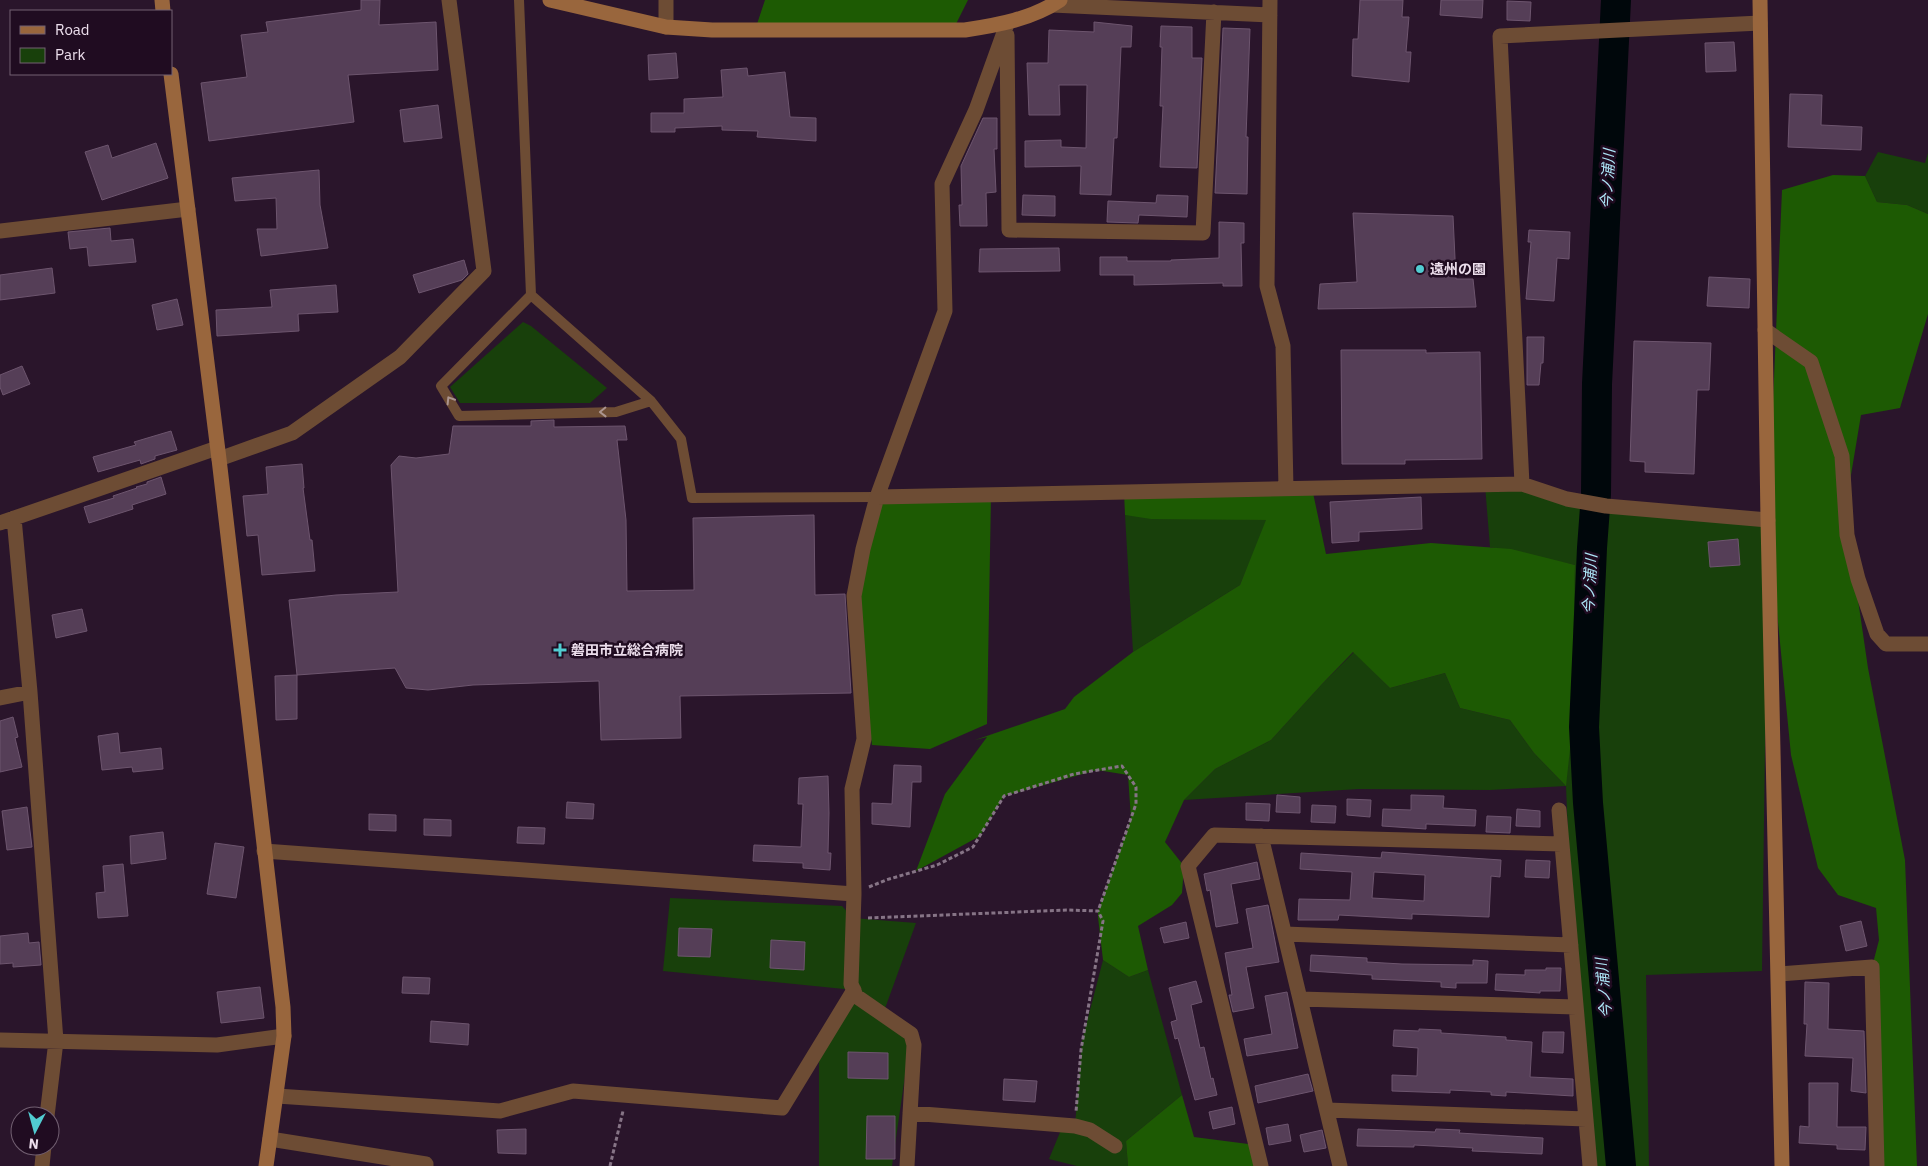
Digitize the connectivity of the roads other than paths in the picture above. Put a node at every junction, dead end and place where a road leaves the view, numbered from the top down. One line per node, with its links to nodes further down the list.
1 (449, 0): 19 (street)
2 (519, 0): 16 (lane)
3 (550, 0): 12 (street)
4 (666, 0): 12 (street)
5 (1270, 0): 9 (street)
6 (1760, 0): 10 (street)
7 (1056, 3): 8 (street); 11 (street)
8 (1214, 12): 9 (street); 11 (street)
9 (1270, 15): 21 (street)
10 (1760, 23): 17 (street); 20 (street)
11 (1007, 24): 12 (street); 22 (street)
12 (666, 27)
13 (171, 75): 14 (street)
14 (188, 209): 15 (street); 19 (street)
15 (0, 231)
16 (531, 295): 18 (lane); 18 (lane, one-way to 16)
17 (1765, 330): 24 (street); 25 (street)
18 (650, 401): 22 (lane)
19 (218, 453): 23 (street); 31 (street)
20 (1522, 484): 21 (street); 24 (street)
21 (1286, 488): 22 (street)
22 (877, 497): 32 (street)
23 (7, 520): 26 (street)
24 (1768, 520): 35 (street)
25 (1928, 644)
26 (30, 692): 27 (street); 41 (street)
27 (0, 698)
28 (1559, 810): 30 (street)
29 (1261, 836): 30 (street); 33 (street); 52 (street)
30 (1562, 844): 34 (street)
31 (264, 851): 32 (street); 39 (street)
32 (854, 894): 36 (street)
33 (1285, 934): 34 (street); 37 (street)
34 (1571, 945): 38 (street)
35 (1779, 974): 55 (street); 56 (street)
36 (854, 990): 42 (street); 45 (street)
37 (1300, 999): 38 (street); 44 (street)
38 (1576, 1006): 46 (street)
39 (284, 1036): 41 (street); 42 (street)
40 (0, 1040): 41 (street)
41 (56, 1041): 43 (street)
42 (277, 1096): 47 (street)
43 (48, 1106)
44 (1327, 1110): 46 (street); 53 (street)
45 (910, 1113): 48 (street); 51 (street)
46 (1586, 1119): 54 (street)
47 (270, 1139): 49 (street); 50 (street)
48 (1115, 1146)
49 (266, 1166)
50 (426, 1166)
51 (907, 1166)
52 (1261, 1166)
53 (1340, 1166)
54 (1590, 1166)
55 (1782, 1166)
56 (1877, 1166)

